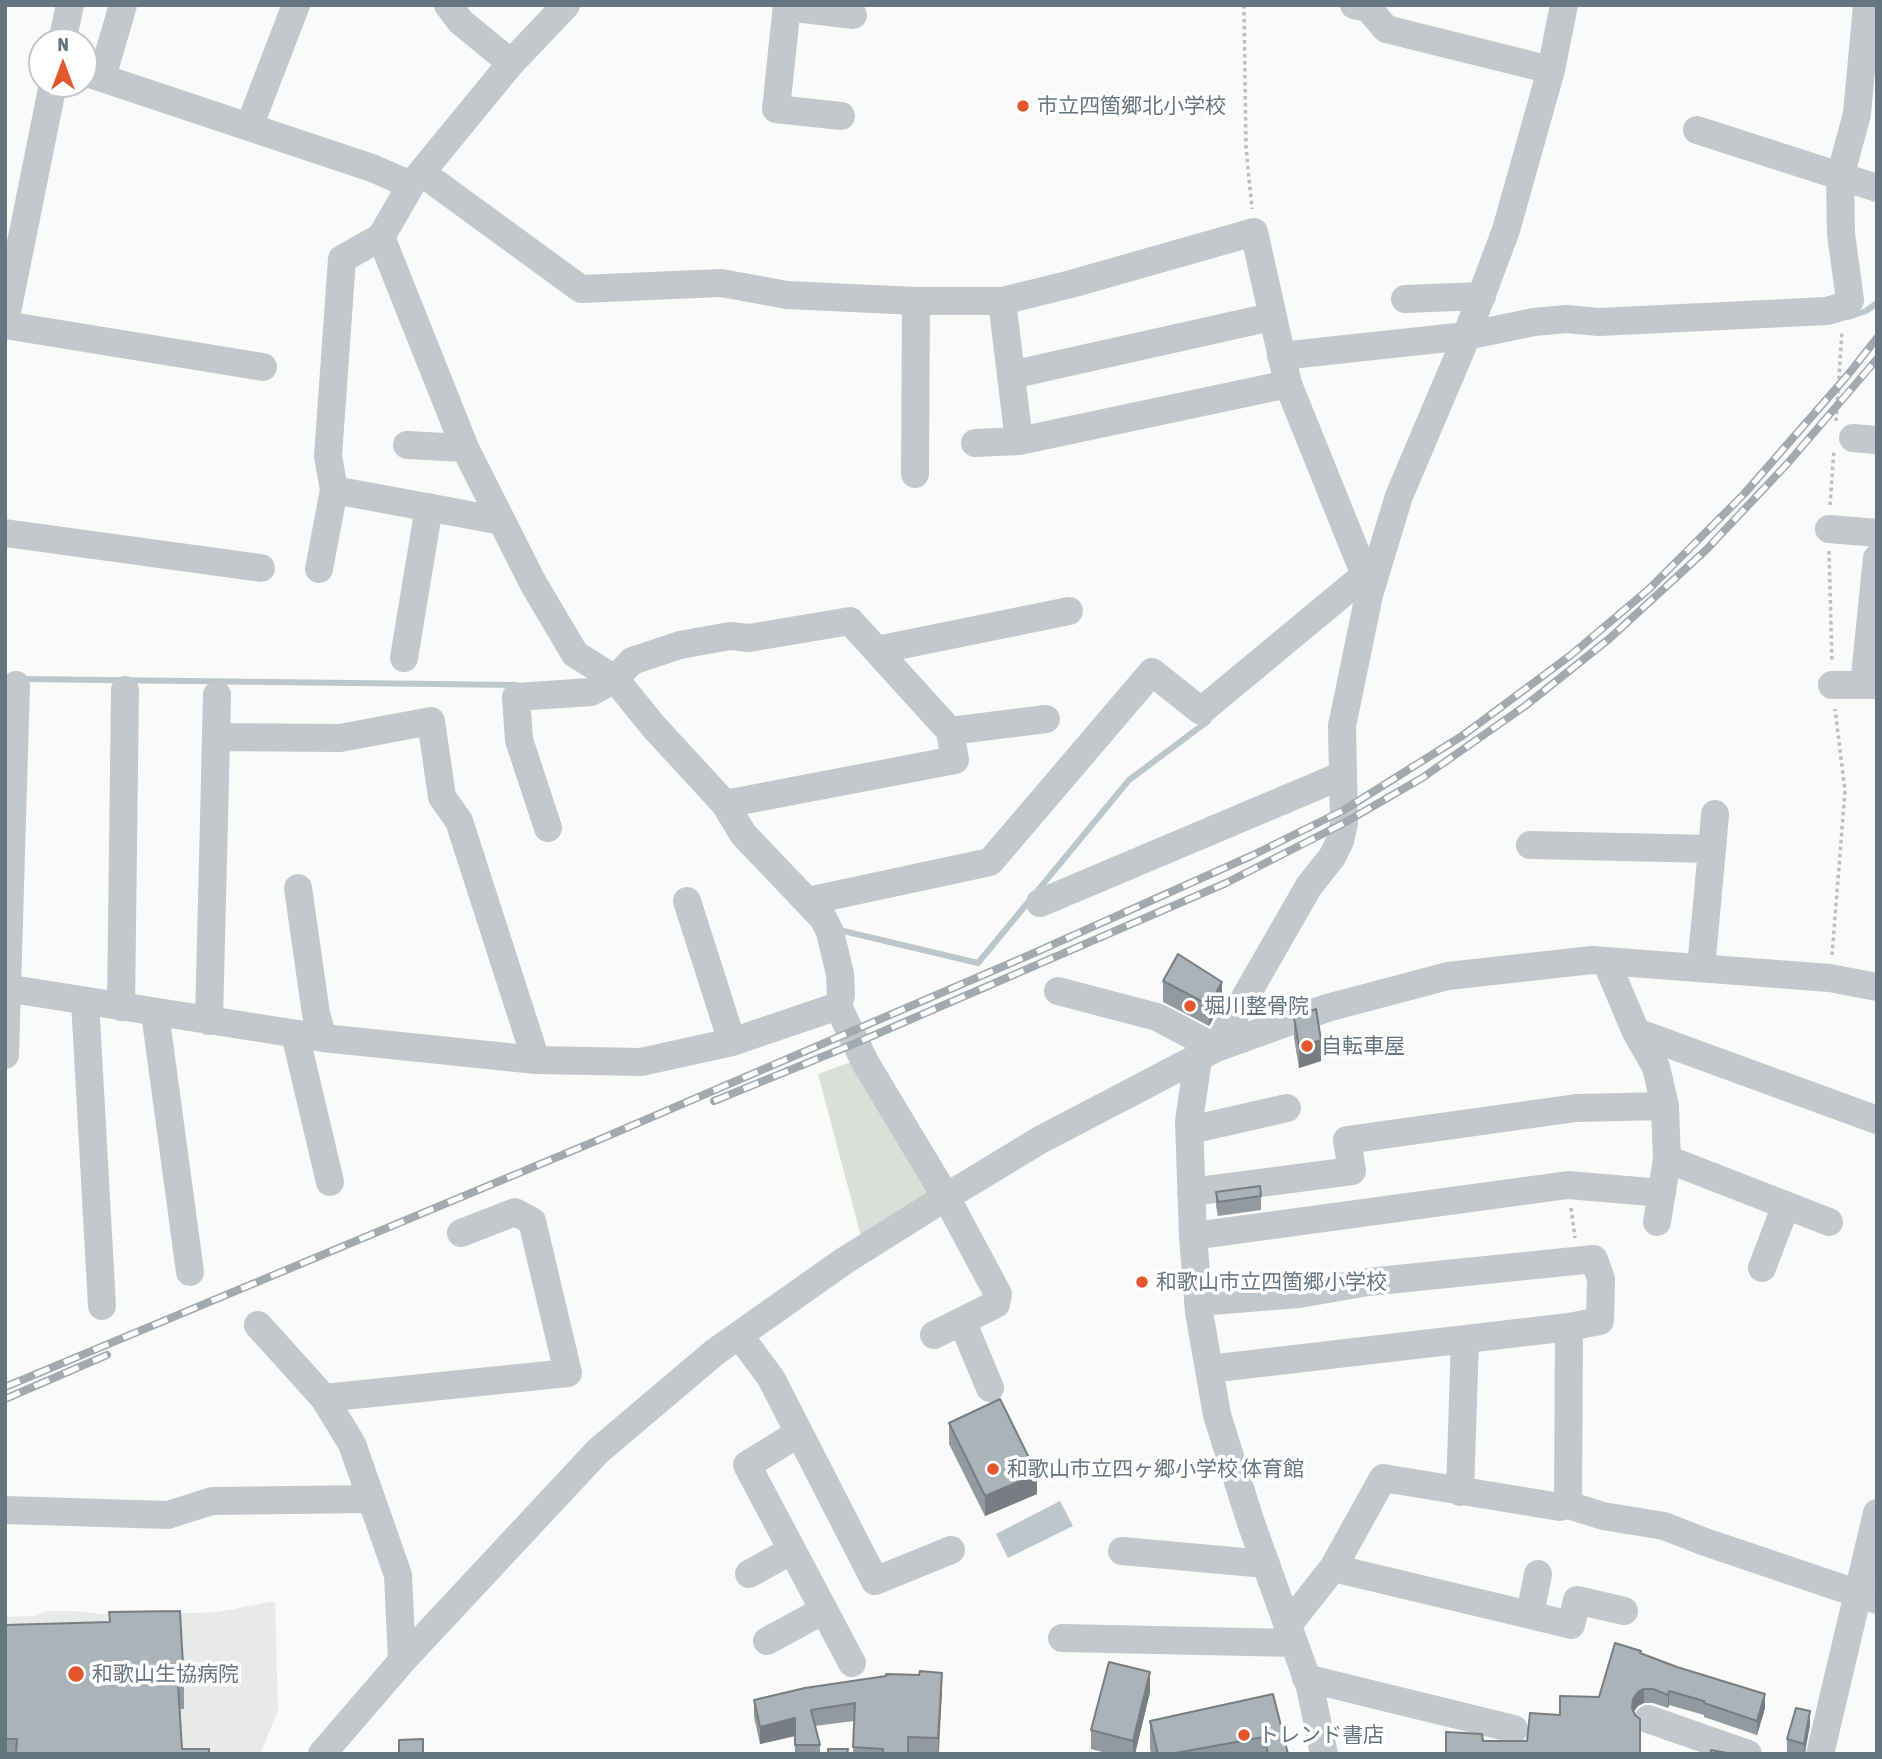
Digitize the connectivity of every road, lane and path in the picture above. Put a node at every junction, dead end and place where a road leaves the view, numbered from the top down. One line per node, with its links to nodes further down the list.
1 (70, 5): 12 (street)
2 (123, 5): 13 (street)
3 (296, 5): 20 (street)
4 (449, 5): 14 (street)
5 (566, 5): 14 (street)
6 (1244, 5): 25 (path)
7 (1354, 5): 15 (street)
8 (1564, 5): 15 (street)
9 (1867, 5): 16 (street)
10 (787, 6): 11 (street); 19 (street)
11 (853, 15)
12 (65, 28)
13 (98, 62)
14 (512, 63): 23 (street)
15 (1551, 70): 27 (street)
16 (1869, 74): 22 (street)
17 (98, 76): 20 (street)
18 (50, 98): 31 (street)
19 (841, 116)
20 (249, 127): 23 (street)
21 (1697, 130): 22 (street)
22 (1840, 177): 24 (street); 34 (street)
23 (416, 179): 26 (street); 29 (street)
24 (1877, 188)
25 (1254, 232): 30 (street); 32 (street)
26 (381, 237): 43 (street); 45 (street)
27 (1482, 296): 28 (street); 34 (street)
28 (1405, 299)
29 (916, 301): 30 (street); 44 (street)
30 (1002, 301): 37 (street)
31 (7, 309): 36 (street)
32 (1271, 317): 35 (street); 37 (street)
33 (1843, 320): 39 (path)
34 (1466, 336): 35 (street); 54 (street)
35 (1281, 356): 38 (street)
36 (263, 367)
37 (1012, 375): 40 (street)
38 (1288, 384): 40 (street); 54 (street)
39 (1850, 439): 48 (path)
40 (1019, 440): 41 (street)
41 (975, 443)
42 (407, 445): 43 (street)
43 (465, 448): 47 (street)
44 (915, 474)
45 (334, 490): 46 (street); 53 (street)
46 (429, 507): 47 (street); 57 (street)
47 (502, 521): 58 (street)
48 (1829, 529): 50 (street); 60 (path)
49 (5, 533): 52 (street)
50 (1877, 533)
51 (1877, 558): 61 (street)
52 (261, 568)
53 (319, 569)
54 (1369, 583): 67 (street); 76 (street)
55 (1069, 611): 56 (street)
56 (877, 650): 58 (street); 65 (street)
57 (404, 658)
58 (606, 684): 68 (street); 70 (street)
59 (16, 685): 81 (street)
60 (1832, 685): 61 (street); 79 (path)
61 (1870, 685)
62 (125, 690): 85 (street)
63 (217, 695): 66 (street)
64 (1046, 719): 65 (street)
65 (950, 732): 68 (street)
66 (216, 737): 87 (street); 93 (street)
67 (1343, 775): 75 (street); 91 (street)
68 (725, 804): 76 (street)
69 (1715, 814): 72 (street)
70 (548, 828)
71 (1530, 845): 72 (street)
72 (1712, 849): 78 (street)
73 (298, 888): 89 (street)
74 (687, 901): 90 (street)
75 (1040, 903)
76 (820, 917): 84 (street)
77 (1606, 961): 78 (street); 88 (street); 91 (street)
78 (1701, 968): 79 (street)
79 (1830, 978): 80 (street)
80 (1877, 987)
81 (6, 988): 83 (street); 92 (street)
82 (1058, 991): 91 (street)
83 (85, 1001): 85 (street); 113 (street)
84 (838, 1006): 90 (street); 103 (street)
85 (121, 1007): 86 (street)
86 (155, 1013): 87 (street); 111 (street)
87 (209, 1021): 89 (street)
88 (1636, 1032): 94 (street); 96 (street)
89 (309, 1036): 93 (street); 99 (street)
90 (732, 1042): 93 (street)
91 (1207, 1054): 97 (street); 103 (street)
92 (5, 1055)
93 (537, 1060)
94 (1665, 1106): 98 (street); 101 (street)
95 (1287, 1108): 97 (street)
96 (1877, 1120)
97 (1190, 1130): 101 (street)
98 (1667, 1159): 102 (street); 104 (street)
99 (330, 1182)
100 (1568, 1185): 102 (street); 108 (street); 109 (path)
101 (1192, 1192): 108 (street)
102 (1662, 1193): 105 (street)
103 (946, 1197): 114 (street); 117 (street)
104 (1786, 1205): 106 (street); 110 (street)
105 (1657, 1222)
106 (1829, 1222)
107 (461, 1233): 122 (street)
108 (1193, 1236): 112 (street)
109 (1578, 1261): 112 (street); 116 (street)
110 (1762, 1268)
111 (190, 1272)
112 (1198, 1302): 120 (street)
113 (102, 1306)
114 (962, 1321): 118 (street); 121 (street)
115 (258, 1325): 122 (street)
116 (1569, 1327): 119 (street); 127 (street)
117 (739, 1335): 123 (street); 144 (street)
118 (934, 1335)
119 (1465, 1339): 120 (street); 125 (street)
120 (1209, 1369): 133 (street)
121 (990, 1388)
122 (324, 1398): 126 (street)
123 (796, 1427): 124 (street); 130 (street); 131 (street)
124 (723, 1466)
125 (1460, 1492): 127 (street); 134 (street)
126 (370, 1499): 128 (street); 144 (street)
127 (1568, 1505): 137 (street)
128 (5, 1510)
129 (1877, 1513): 137 (street)
130 (792, 1550): 135 (street); 138 (street)
131 (951, 1550)
132 (1122, 1551): 133 (street)
133 (1266, 1564): 141 (street)
134 (1334, 1568): 140 (street); 141 (street)
135 (748, 1574)
136 (1538, 1574): 140 (street)
137 (1867, 1598): 152 (street)
138 (824, 1610): 143 (street); 145 (street)
139 (1624, 1611): 140 (street)
140 (1530, 1615)
141 (1291, 1634): 142 (street); 146 (street)
142 (1062, 1638)
143 (767, 1641)
144 (402, 1661): 149 (street)
145 (852, 1663)
146 (1306, 1678): 148 (street); 150 (street)
147 (1647, 1719): 151 (street)
148 (1514, 1729)
149 (322, 1754)
150 (1324, 1754)
151 (1748, 1754)
152 (1820, 1754)

